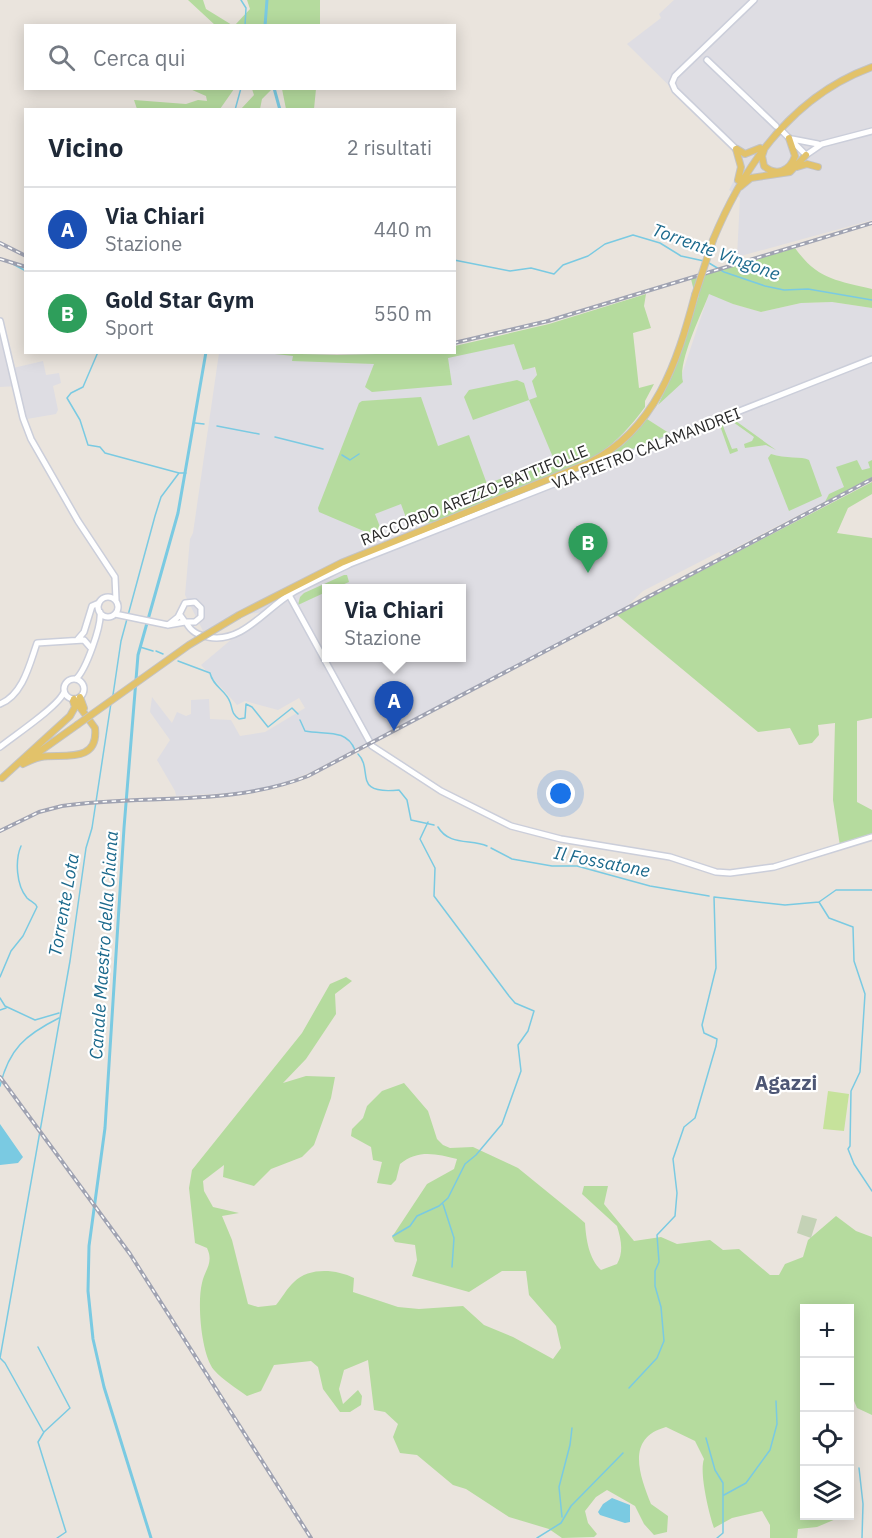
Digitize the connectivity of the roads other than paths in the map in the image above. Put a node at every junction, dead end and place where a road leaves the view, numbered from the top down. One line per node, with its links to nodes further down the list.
1 (754, 0): 2 (main road)
2 (701, 56): 4 (main road); 10 (main road)
3 (872, 67): 8 (main road, RACCORDO AREZZO-BATTIFOLLE)
4 (776, 126)
5 (781, 130): 7 (main road)
6 (872, 131): 9 (main road)
7 (789, 138): 9 (main road); 11 (main road); 14 (main road)
8 (765, 144): 10 (main road); 14 (main road); 15 (main road, RACCORDO AREZZO-BATTIFOLLE)
9 (822, 144): 11 (main road)
10 (736, 149): 15 (main road)
11 (805, 156): 12 (main road); 14 (main road)
12 (797, 167): 13 (main road); 15 (main road)
13 (818, 167)
14 (781, 172)
15 (734, 192): 42 (main road, RACCORDO AREZZO-BATTIFOLLE, bridge)
16 (0, 321): 19 (main road)
17 (872, 359): 18 (main road, VIA PIETRO CALAMANDREI)
18 (313, 583): 20 (main road, VIA PIETRO CALAMANDREI); 25 (main road)
19 (116, 590): 21 (main road); 22 (main road)
20 (289, 595): 23 (main road, VIA PIETRO CALAMANDREI); 25 (main road)
21 (106, 597): 22 (main road); 24 (main road)
22 (116, 600): 26 (main road)
23 (276, 604): 25 (main road); 31 (main road, VIA PIETRO CALAMANDREI)
24 (99, 608): 26 (main road); 32 (main road); 33 (main road)
25 (296, 610): 34 (main road)
26 (114, 613): 30 (main road); 37 (main road)
27 (180, 615): 28 (main road); 29 (main road); 30 (main road)
28 (186, 622): 29 (main road); 30 (main road); 31 (main road)
29 (195, 622): 31 (main road)
30 (168, 625)
31 (196, 634)
32 (76, 640): 33 (main road); 41 (main road)
33 (91, 648): 36 (main road)
34 (322, 657)
35 (325, 662): 47 (main road)
36 (76, 679): 37 (main road); 38 (main road)
37 (82, 682): 39 (main road)
38 (64, 692): 39 (main road); 40 (main road)
39 (74, 698): 40 (main road); 44 (main road); 46 (main road)
40 (59, 703): 43 (main road)
41 (0, 704)
42 (67, 732): 44 (main road); 45 (main road, RACCORDO AREZZO-BATTIFOLLE)
43 (0, 747)
44 (59, 757): 45 (main road)
45 (23, 764): 46 (main road, RACCORDO AREZZO-BATTIFOLLE)
46 (1, 779)
47 (872, 837)

